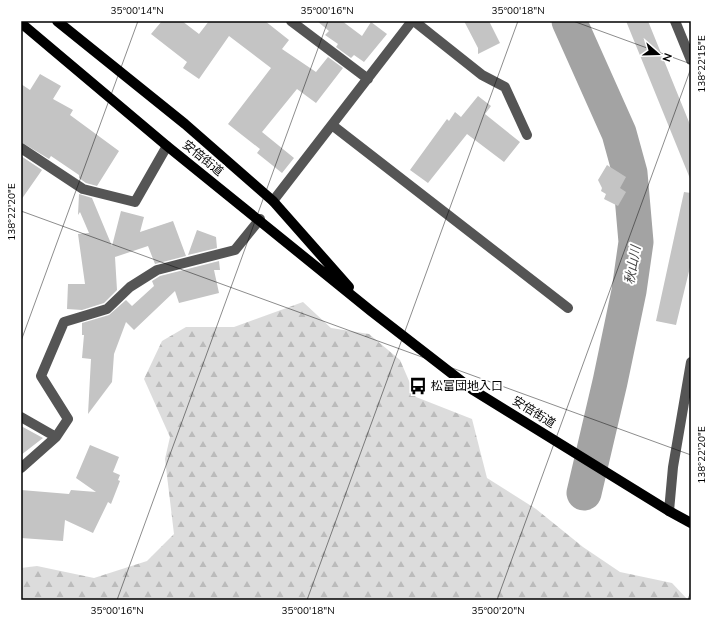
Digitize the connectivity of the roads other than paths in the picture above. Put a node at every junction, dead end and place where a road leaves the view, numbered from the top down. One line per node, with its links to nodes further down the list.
1 (58, 21): 12 (main road, 安倍街道)
2 (291, 21): 7 (street)
3 (413, 21): 7 (street); 9 (street)
4 (675, 21): 6 (street)
5 (21, 23): 10 (main road, 安倍街道)
6 (691, 60)
7 (368, 79): 8 (street)
8 (332, 125): 12 (street); 14 (street)
9 (527, 135)
10 (168, 146): 11 (street); 13 (main road, 安倍街道)
11 (21, 148)
12 (273, 201): 15 (main road, 安倍街道)
13 (260, 219): 15 (main road, 安倍街道); 18 (street)
14 (568, 308)
15 (370, 311): 20 (main road, 安倍街道)
16 (691, 362): 20 (street)
17 (21, 417): 18 (street)
18 (56, 437): 19 (street)
19 (21, 468)
20 (669, 511): 21 (main road, 安倍街道)
21 (691, 523)

